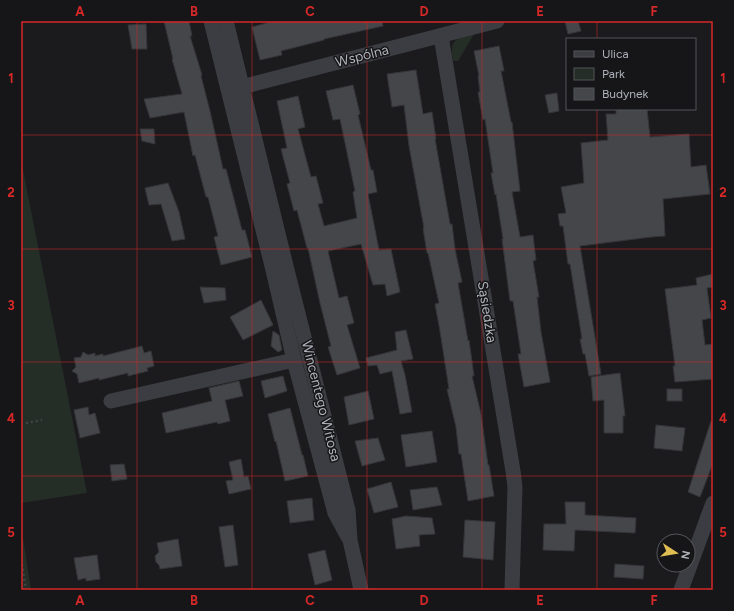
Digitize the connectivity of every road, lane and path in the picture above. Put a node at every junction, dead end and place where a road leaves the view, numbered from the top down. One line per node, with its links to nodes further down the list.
1 (210, 21): 6 (street, Wincentego Witosa)
2 (226, 21): 5 (street, Wincentego Witosa)
3 (497, 21): 4 (street, Wspólna)
4 (441, 36): 5 (street, Wspólna); 17 (street, Sąsiedzka)
5 (243, 86): 6 (street, Wspólna); 7 (street, Wincentego Witosa)
6 (228, 91): 7 (street, Wincentego Witosa)
7 (279, 264): 8 (street, Wincentego Witosa); 13 (street, Wincentego Witosa)
8 (294, 360): 9 (street, Wincentego Witosa); 13 (street, Wincentego Witosa)
9 (111, 401)
10 (42, 420): 11 (path)
11 (21, 424)
12 (713, 503): 18 (street)
13 (350, 540): 16 (street, Wincentego Witosa)
14 (21, 559): 15 (path)
15 (26, 590)
16 (361, 590)
17 (512, 590)
18 (681, 590)

